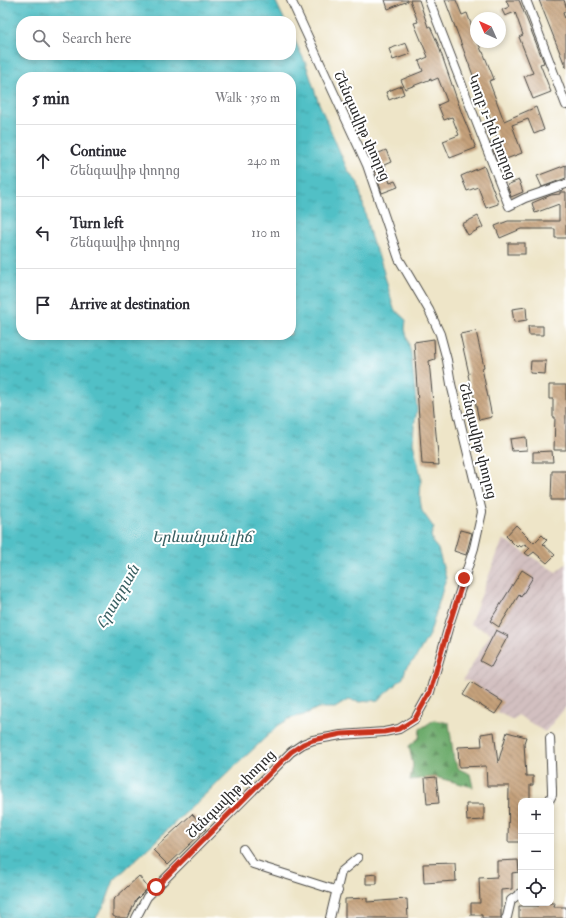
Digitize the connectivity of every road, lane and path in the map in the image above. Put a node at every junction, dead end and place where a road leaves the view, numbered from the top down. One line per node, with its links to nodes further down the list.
1 (291, 0): 12 (street, Շենգավիթ փողոց)
2 (429, 0): 5 (street, Կողբ 1-ին փողոց)
3 (526, 0): 4 (street)
4 (566, 105)
5 (566, 184)
6 (550, 738): 7 (street)
7 (550, 798)
8 (242, 849): 10 (street)
9 (358, 858): 10 (street)
10 (338, 891): 13 (street)
11 (518, 895): 14 (street)
12 (136, 918)
13 (330, 918)
14 (506, 918)

